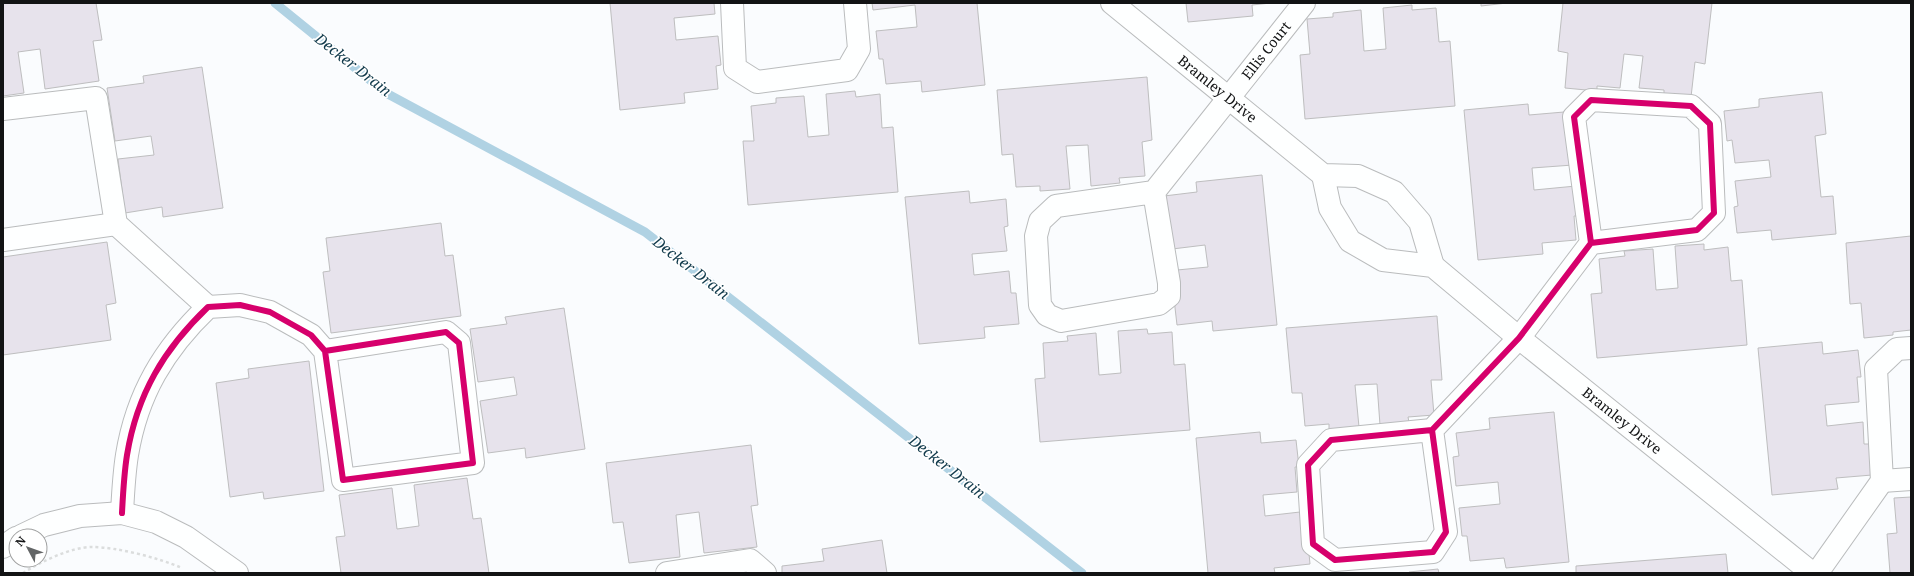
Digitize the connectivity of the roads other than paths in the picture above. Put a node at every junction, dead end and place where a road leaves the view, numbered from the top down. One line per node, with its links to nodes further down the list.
1 (732, 3): 2 (street)
2 (855, 3)
3 (1112, 3): 5 (street, Bramley Drive)
4 (1304, 3): 5 (street, Ellis Court)
5 (1228, 98): 7 (street, Bramley Drive); 8 (street, Ellis Court)
6 (3, 110): 9 (street)
7 (1323, 175): 12 (street); 12 (street)
8 (1154, 192): 8 (street)
9 (116, 224): 10 (street); 13 (street)
10 (3, 240)
11 (1591, 243): 11 (street); 14 (street)
12 (1433, 266): 14 (street, Bramley Drive)
13 (208, 307): 16 (street); 20 (street)
14 (1519, 338): 17 (street); 25 (street, Bramley Drive)
15 (1911, 348): 19 (street)
16 (325, 351): 16 (street)
17 (1432, 430): 17 (street)
18 (1911, 479): 19 (street)
19 (1882, 481): 26 (street)
20 (122, 513): 21 (street); 22 (street)
21 (38, 528)
22 (237, 573)
23 (667, 573): 24 (street)
24 (765, 573)
25 (1812, 573)
26 (1817, 573)

